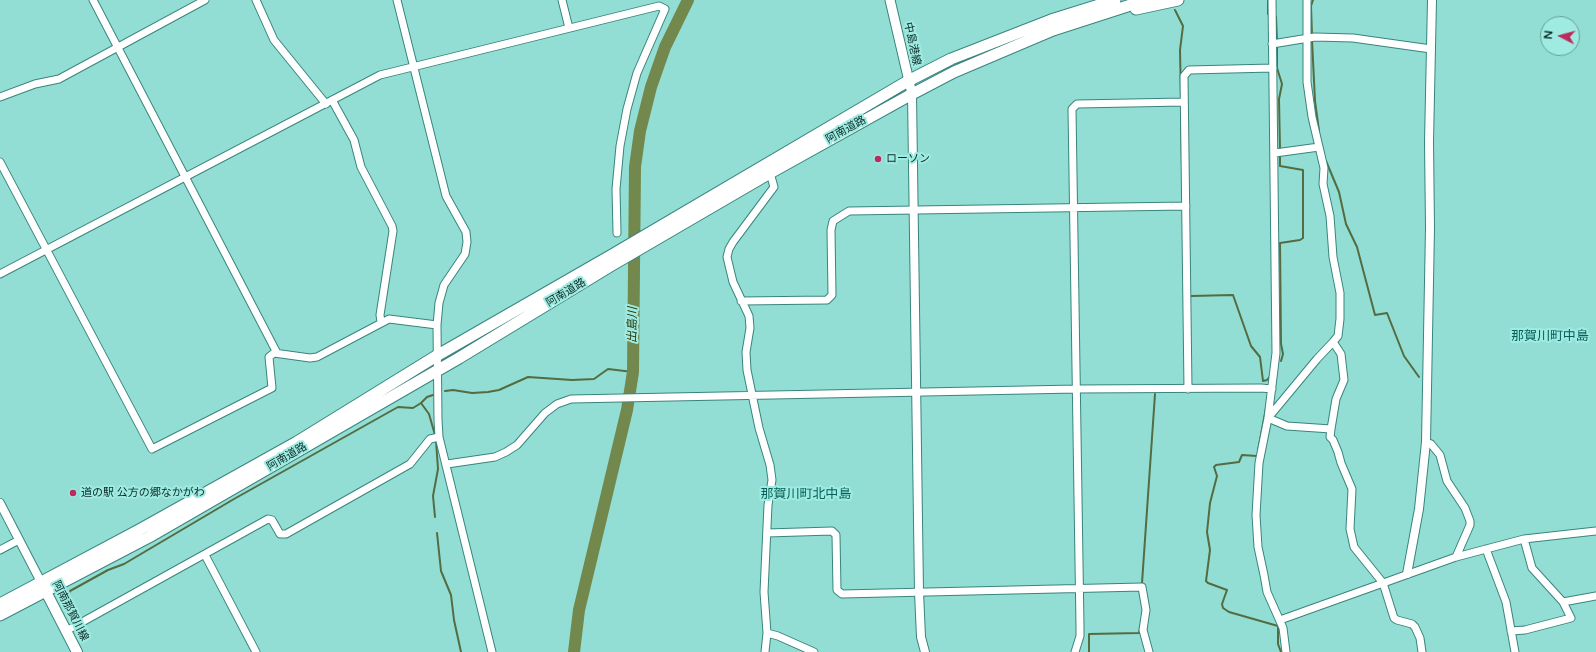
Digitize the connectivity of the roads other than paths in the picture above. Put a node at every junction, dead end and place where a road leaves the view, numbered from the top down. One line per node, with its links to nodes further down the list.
1 (93, 0): 18 (street)
2 (205, 0): 18 (street)
3 (256, 0): 25 (street)
4 (397, 0): 20 (street)
5 (562, 0): 15 (street)
6 (890, 0): 22 (main road, 中島港線)
7 (1107, 0): 14 (highway)
8 (1115, 0): 14 (highway, 阿南道路)
9 (1146, 0): 14 (highway, 阿南道路)
10 (1178, 0): 14 (highway)
11 (1272, 0): 17 (street)
12 (1307, 0): 16 (street)
13 (1432, 0): 19 (street)
14 (1087, 14): 22 (highway, 阿南道路); 23 (highway, 阿南道路)
15 (569, 28): 20 (street); 35 (street)
16 (1311, 37): 17 (street); 19 (street); 27 (street)
17 (1275, 43): 21 (street)
18 (118, 46): 24 (street); 31 (street)
19 (1431, 49): 55 (street)
20 (414, 68): 25 (street); 42 (street)
21 (1273, 68): 26 (street); 28 (street)
22 (908, 81): 23 (main road, 中島港線); 36 (highway, 阿南道路)
23 (912, 94): 30 (highway, 阿南道路); 34 (street)
24 (0, 97)
25 (329, 102): 31 (street); 41 (street)
26 (1182, 102): 32 (street); 33 (street)
27 (1318, 147): 28 (street); 43 (street)
28 (1278, 153): 49 (street)
29 (0, 162): 37 (street)
30 (770, 173): 36 (highway, 阿南道路); 40 (street)
31 (185, 177): 37 (street); 44 (street)
32 (1184, 206): 33 (street); 48 (street)
33 (1074, 208): 34 (street); 47 (street)
34 (914, 210): 40 (street); 50 (street)
35 (617, 233)
36 (654, 236): 38 (highway, 阿南道路)
37 (46, 250): 39 (street); 44 (street)
38 (612, 260): 45 (highway, 阿南道路); 46 (highway, 阿南道路)
39 (0, 274)
40 (741, 301): 51 (street)
41 (381, 322): 42 (street); 44 (street)
42 (437, 325): 45 (street)
43 (1333, 342): 52 (street); 53 (street)
44 (277, 353)
45 (438, 355): 46 (street); 68 (highway, 阿南道路)
46 (437, 371): 54 (street); 68 (highway, 阿南道路)
47 (1076, 389): 48 (street); 50 (street); 69 (street)
48 (1188, 389): 49 (street)
49 (1272, 389): 52 (street)
50 (916, 393): 51 (street); 70 (street)
51 (752, 395): 56 (street); 59 (street)
52 (1268, 418): 53 (street); 75 (street)
53 (1331, 429): 67 (street)
54 (439, 437): 56 (street); 64 (street)
55 (1426, 442): 65 (street); 66 (street)
56 (447, 464): 81 (street)
57 (0, 504): 61 (street)
58 (1596, 531): 60 (street)
59 (767, 533): 70 (street); 78 (street)
60 (1524, 539): 62 (street); 72 (street)
61 (19, 540): 63 (street); 68 (street)
62 (1486, 549): 65 (street); 77 (street)
63 (0, 550)
64 (205, 555): 76 (street); 80 (street)
65 (1456, 557): 66 (street)
66 (1406, 574): 67 (street)
67 (1383, 583): 75 (street); 88 (street)
68 (44, 586): 73 (highway, 阿南道路); 74 (highway, 阿南道路); 76 (main road, 阿南那賀川線)
69 (1079, 589): 70 (street); 85 (street); 86 (street)
70 (919, 592): 84 (street)
71 (1596, 596): 72 (street)
72 (1563, 602): 77 (street)
73 (0, 604)
74 (0, 615)
75 (1280, 620): 87 (street)
76 (66, 631): 79 (main road, 阿南那賀川線)
77 (1511, 631): 89 (street)
78 (767, 633): 82 (street); 83 (street)
79 (77, 652)
80 (256, 652)
81 (492, 652)
82 (765, 652)
83 (814, 652)
84 (925, 652)
85 (1075, 652)
86 (1149, 652)
87 (1286, 652)
88 (1422, 652)
89 (1515, 652)

